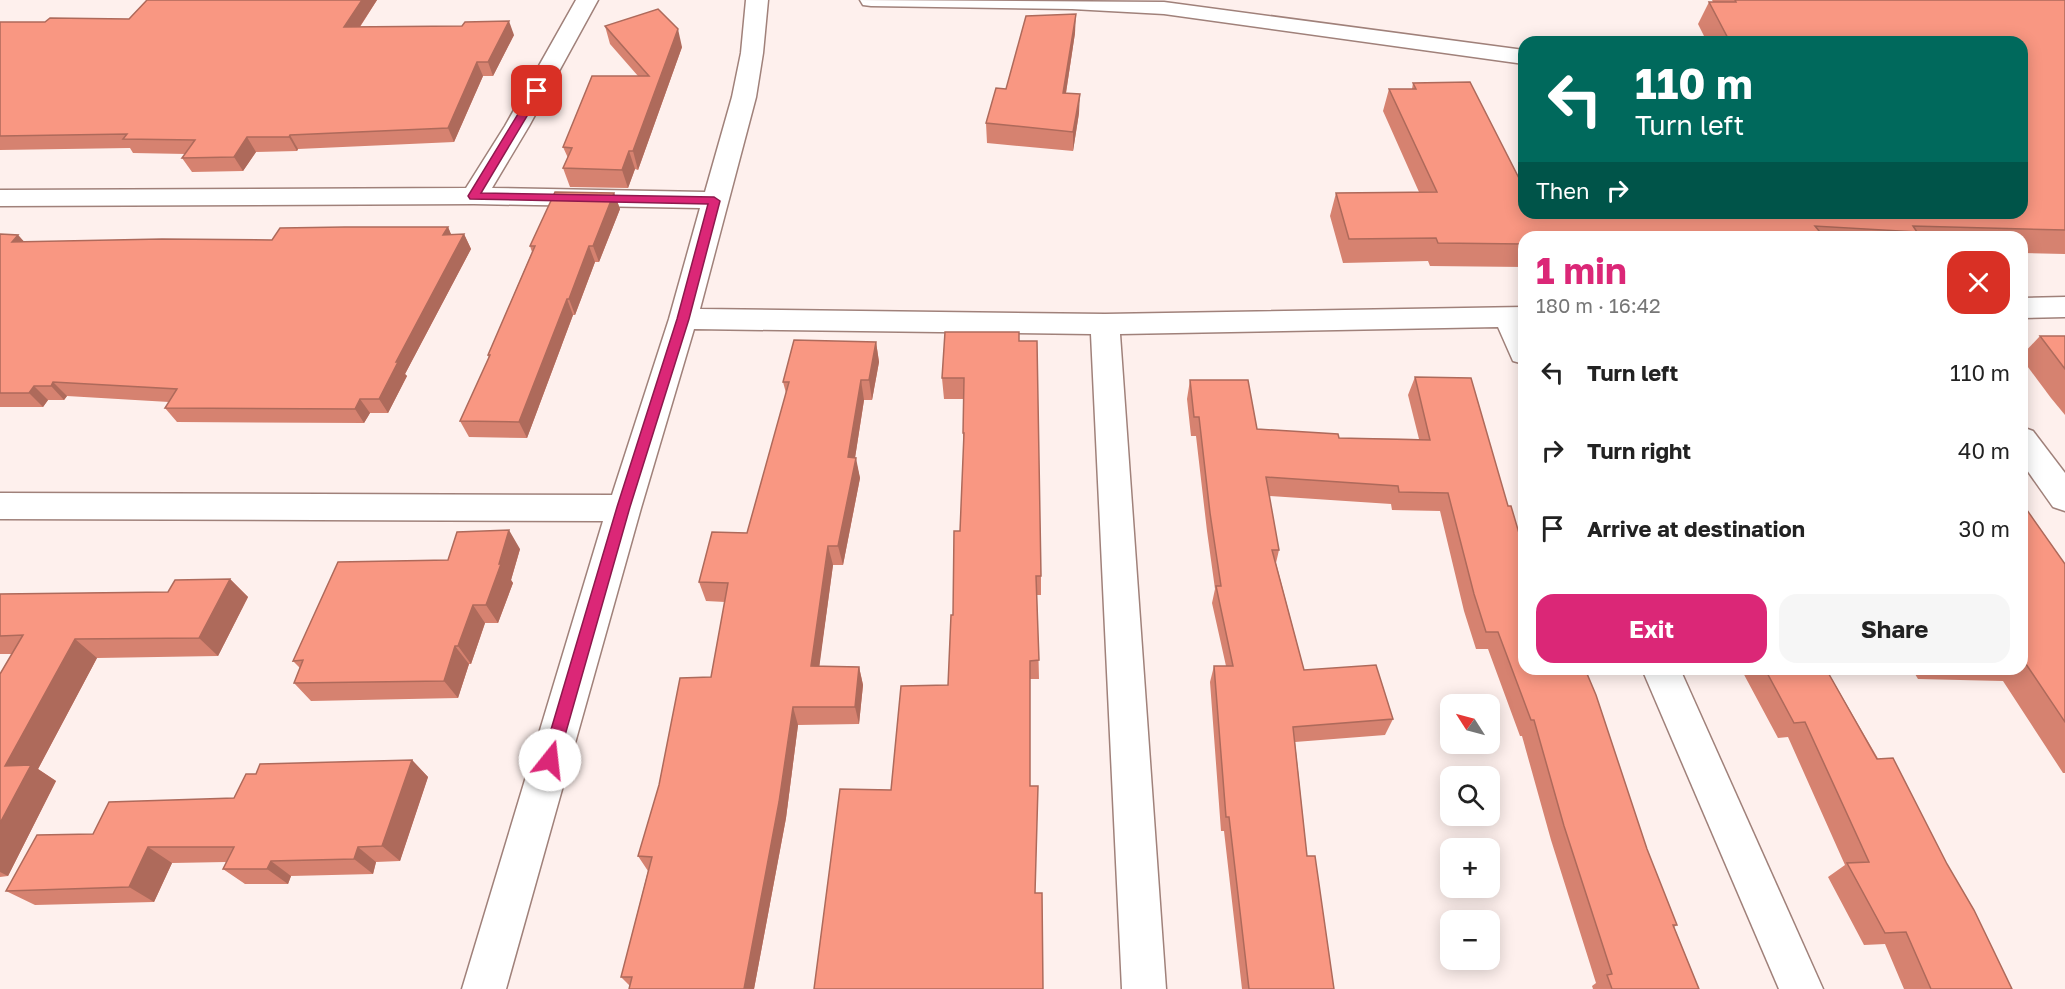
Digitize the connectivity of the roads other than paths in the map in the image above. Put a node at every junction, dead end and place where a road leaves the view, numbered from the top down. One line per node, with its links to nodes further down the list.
1 (587, 0): 6 (street)
2 (757, 0): 8 (street)
3 (871, 0): 4 (street)
4 (1072, 2): 5 (street)
5 (1518, 56)
6 (474, 196): 7 (street); 8 (street)
7 (0, 198)
8 (714, 201): 12 (street)
9 (2065, 307): 10 (street)
10 (2028, 308)
11 (1516, 317): 13 (street)
12 (683, 319): 13 (street); 17 (street)
13 (1105, 324): 20 (street)
14 (2028, 447): 15 (street)
15 (2065, 498)
16 (0, 506): 17 (street)
17 (624, 507): 19 (street)
18 (1664, 675): 21 (street)
19 (484, 989)
20 (1144, 989)
21 (1801, 989)

